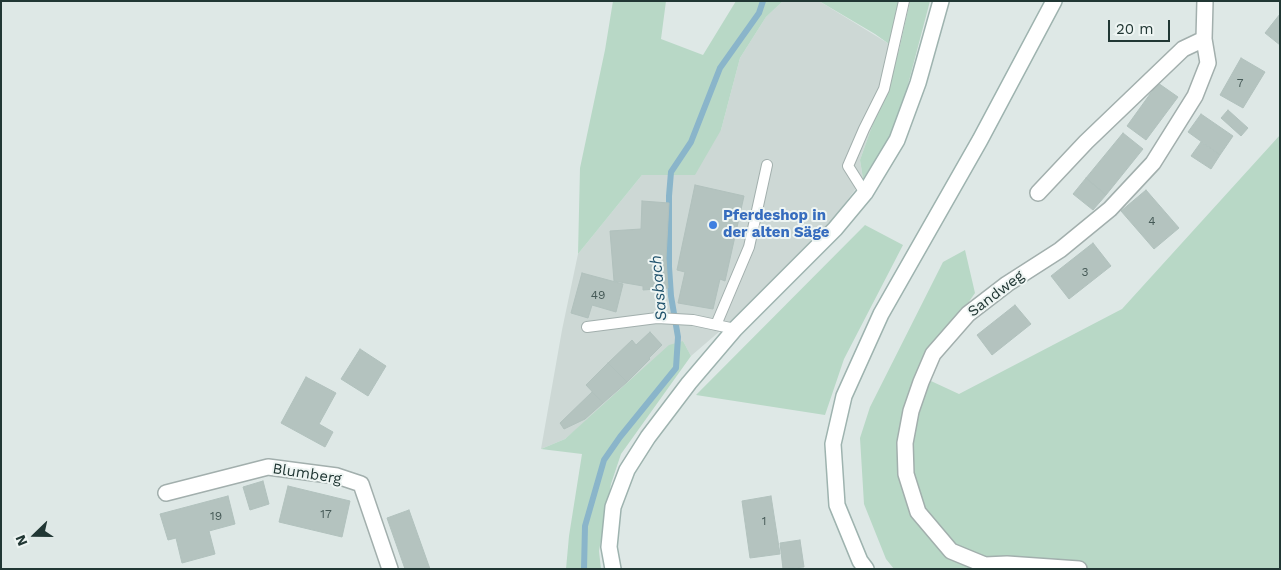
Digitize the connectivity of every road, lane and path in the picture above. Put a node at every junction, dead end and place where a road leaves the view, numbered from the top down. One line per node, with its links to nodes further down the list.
1 (904, 1): 8 (lane)
2 (941, 1): 8 (street)
3 (1054, 1): 15 (street)
4 (1204, 1): 5 (street, Sandweg)
5 (1204, 39): 7 (street); 16 (street, Sandweg)
6 (767, 166): 9 (lane)
7 (1038, 192)
8 (865, 193): 11 (street)
9 (716, 325): 10 (lane); 11 (lane)
10 (587, 327)
11 (735, 329): 14 (street)
12 (166, 493): 13 (street, Blumberg)
13 (390, 569)
14 (613, 569)
15 (866, 569)
16 (1079, 569)

